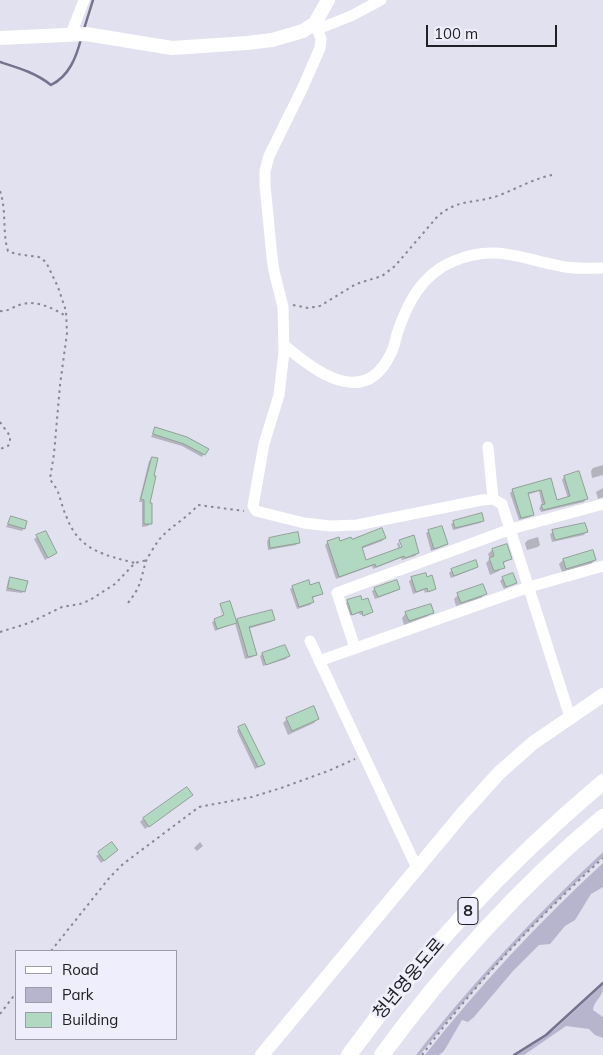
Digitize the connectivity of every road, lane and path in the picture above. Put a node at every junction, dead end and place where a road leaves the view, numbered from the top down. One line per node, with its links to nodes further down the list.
1 (84, 0): 5 (street)
2 (328, 0): 4 (main road)
3 (381, 0): 4 (street)
4 (316, 26): 5 (main road); 10 (street)
5 (70, 34): 6 (main road)
6 (0, 38)
7 (552, 175): 10 (path)
8 (0, 191): 12 (path)
9 (603, 268): 14 (street)
10 (283, 304): 13 (street)
11 (0, 311): 12 (path)
12 (66, 316): 24 (path)
13 (284, 345): 14 (street); 15 (street)
14 (302, 361): 15 (street)
15 (283, 365): 21 (street)
16 (0, 422): 18 (path)
17 (488, 447): 19 (street)
18 (0, 450)
19 (493, 499): 21 (street); 22 (street)
20 (603, 504): 22 (street)
21 (256, 512): 23 (path)
22 (510, 529): 26 (street); 30 (street)
23 (147, 560): 24 (path); 27 (path)
24 (135, 563): 28 (path)
25 (603, 566): 26 (street)
26 (529, 587): 30 (street); 33 (street)
27 (128, 603)
28 (0, 632)
29 (310, 641): 31 (street)
30 (355, 648): 31 (street)
31 (319, 661): 34 (street)
32 (603, 695): 33 (main road)
33 (570, 718): 38 (main road)
34 (364, 755): 38 (street); 39 (path)
35 (603, 782): 43 (highway, 청년영웅도로 / 8)
36 (603, 817): 44 (highway, 청년영웅도로 / 8)
37 (603, 858): 45 (path)
38 (417, 868): 42 (main road)
39 (52, 950)
40 (15, 994): 41 (path)
41 (0, 1014)
42 (262, 1055)
43 (349, 1055)
44 (382, 1055)
45 (422, 1055)

